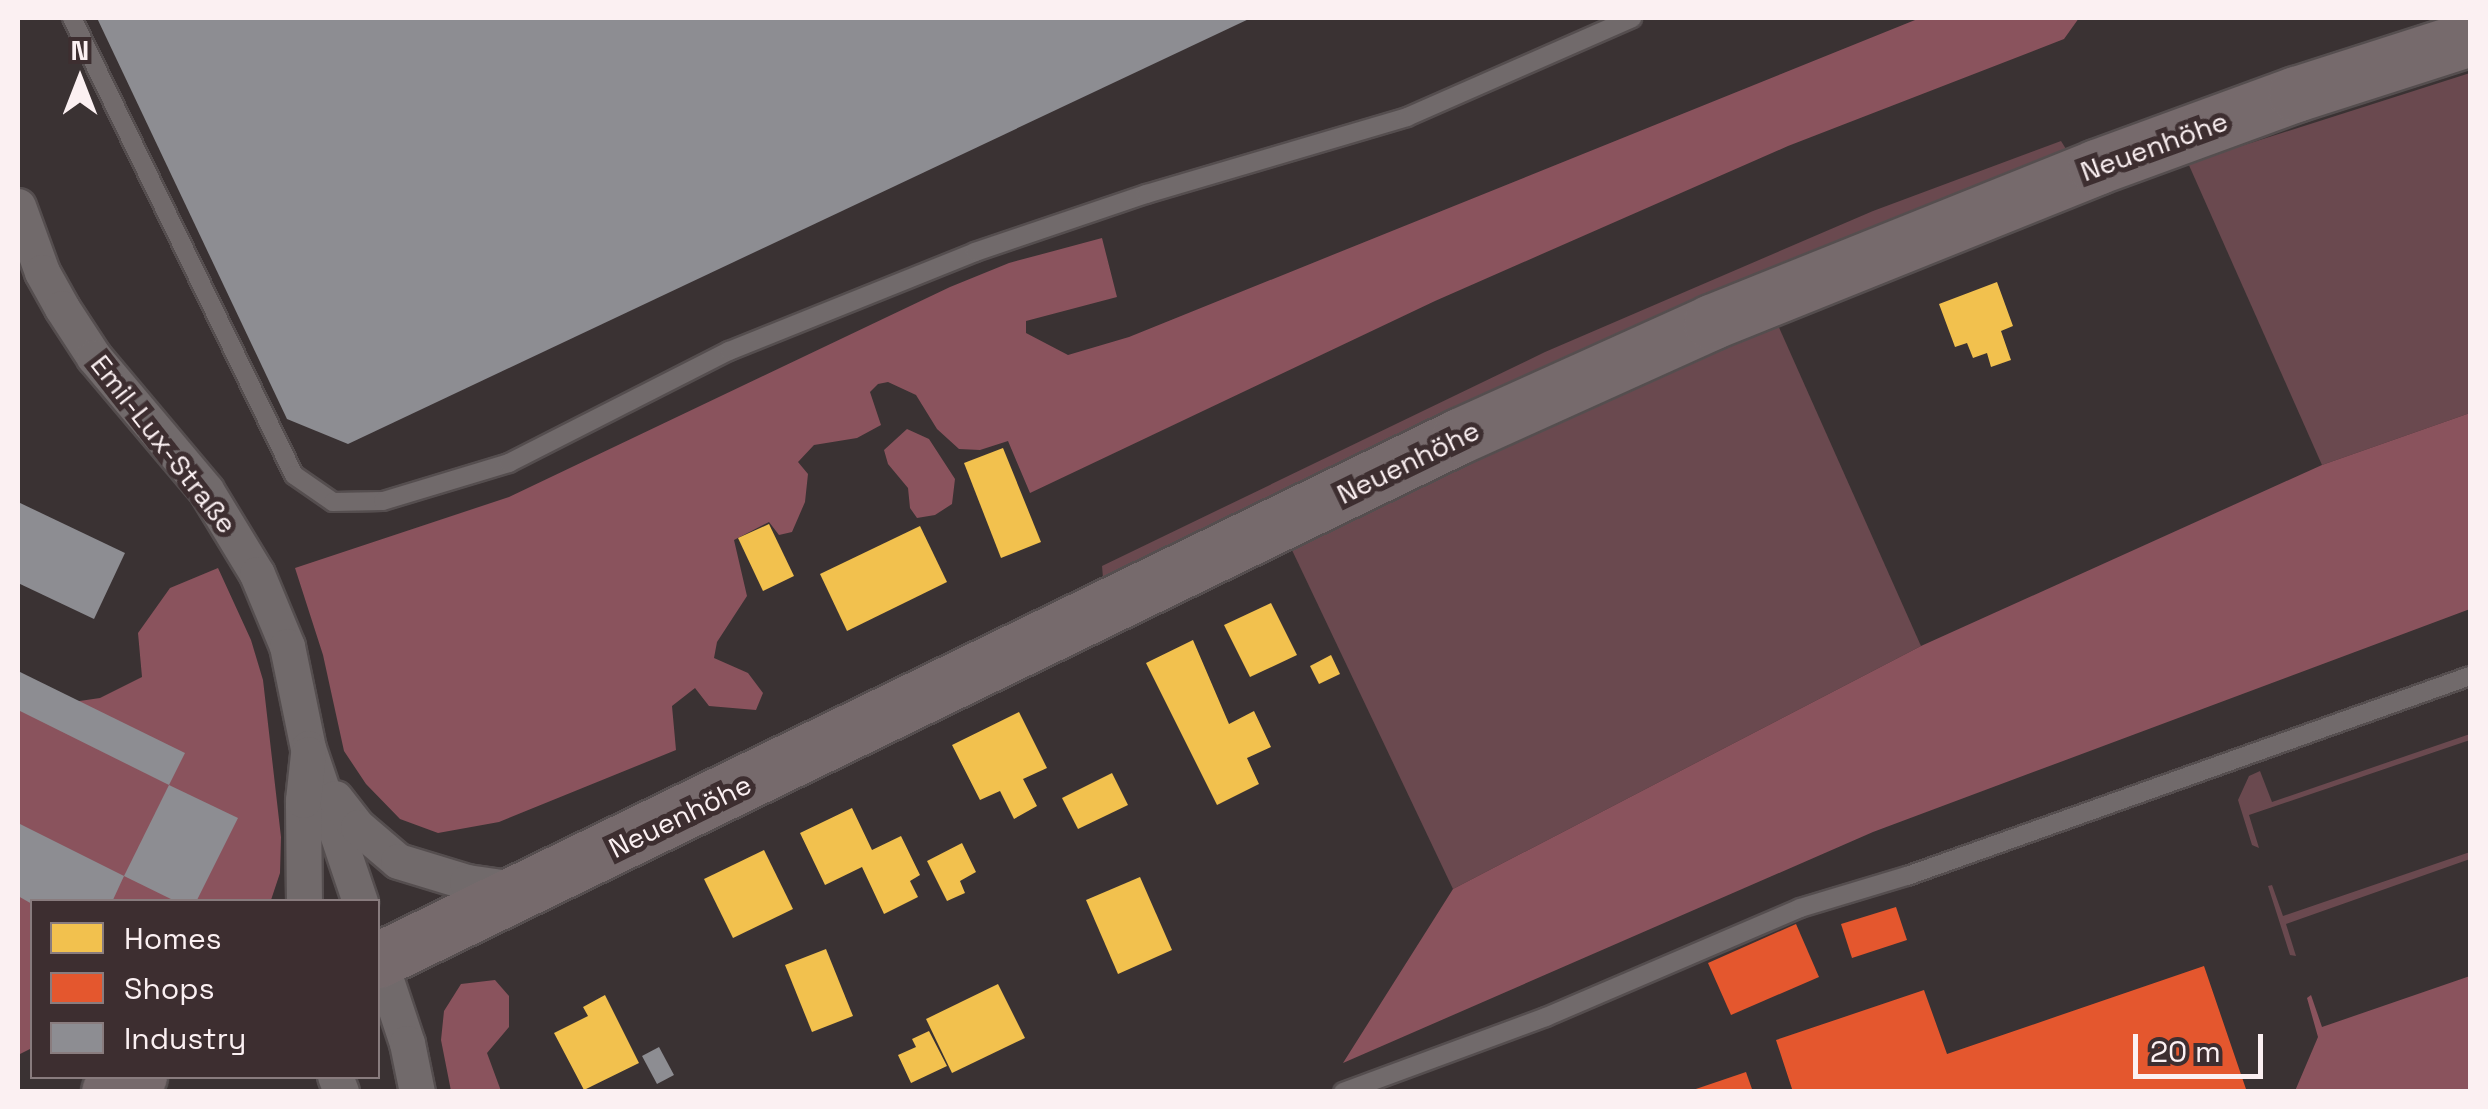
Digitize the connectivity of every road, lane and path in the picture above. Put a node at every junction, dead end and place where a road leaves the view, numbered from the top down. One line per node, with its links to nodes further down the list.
1 (72, 18): 2 (lane)
2 (1632, 18)
3 (2470, 38): 8 (main road, Neuenhöhe)
4 (18, 206): 6 (street, Emil-Lux-Straße)
5 (2470, 676): 16 (lane)
6 (308, 748): 7 (street, Emil-Lux-Straße); 9 (street, Emil-Lux-Straße)
7 (324, 784): 8 (street, Emil-Lux-Straße); 10 (street, Emil-Lux-Straße)
8 (528, 890): 11 (main road, Neuenhöhe)
9 (304, 899)
10 (359, 899)
11 (380, 958)
12 (380, 965): 15 (street)
13 (133, 1079): 14 (main road)
14 (108, 1092)
15 (417, 1092)
16 (1342, 1092)

